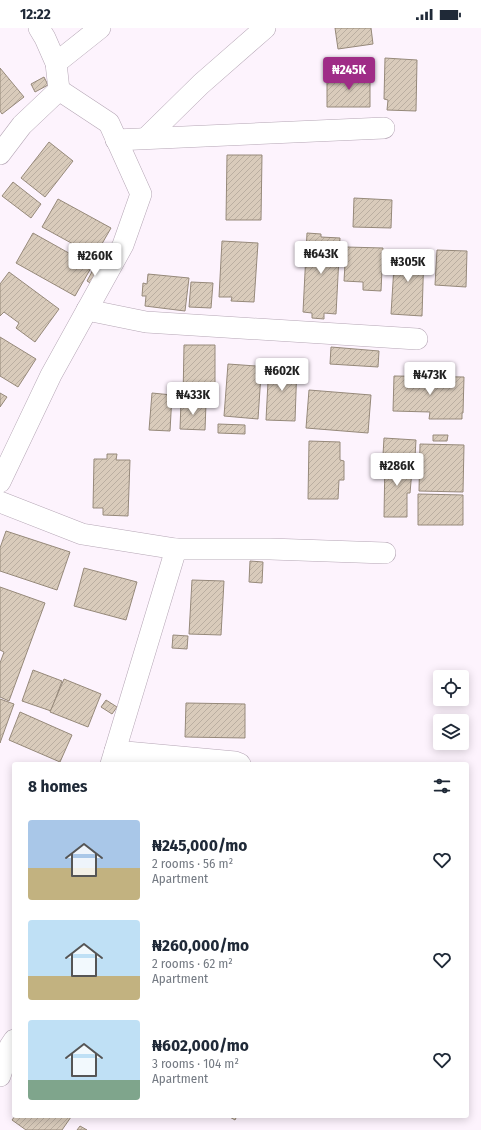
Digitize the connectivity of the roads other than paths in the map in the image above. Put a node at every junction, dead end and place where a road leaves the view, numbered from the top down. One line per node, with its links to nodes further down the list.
1 (39, 28): 4 (street)
2 (100, 28): 4 (street)
3 (265, 28): 7 (street)
4 (56, 62): 5 (street)
5 (59, 90): 8 (street); 9 (street)
6 (384, 128): 7 (street)
7 (146, 138): 8 (street)
8 (116, 140): 10 (street)
9 (0, 154)
10 (87, 310): 11 (street); 12 (street)
11 (417, 339)
12 (0, 482)
13 (0, 502): 14 (street)
14 (176, 549): 15 (street); 16 (street)
15 (385, 553)
16 (113, 757): 17 (street)
17 (235, 762)
18 (8, 1042): 19 (street)
19 (0, 1076)

